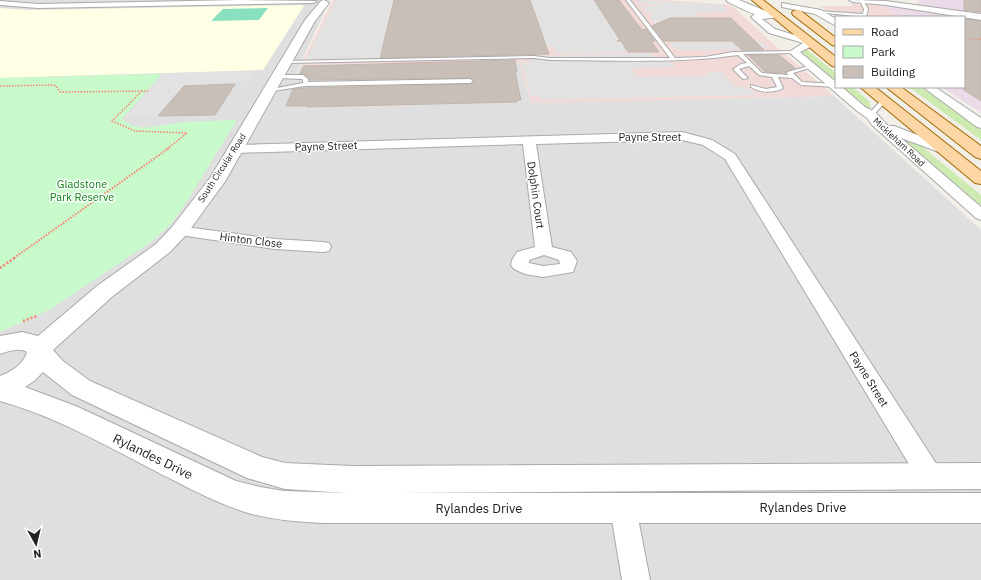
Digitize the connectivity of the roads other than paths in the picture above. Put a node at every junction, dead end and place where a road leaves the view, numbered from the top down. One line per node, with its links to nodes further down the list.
1 (629, 0): 19 (lane)
2 (731, 0): 11 (street)
3 (757, 0): 11 (main road)
4 (853, 0): 6 (street)
5 (316, 1): 7 (street); 23 (street, South Circular Road)
6 (862, 1): 12 (lane); 13 (street)
7 (204, 2): 9 (street)
8 (782, 2): 10 (street); 15 (main road)
9 (0, 3)
10 (818, 12): 12 (lane); 14 (street)
11 (776, 15): 16 (main road); 16 (street)
12 (864, 16)
13 (981, 17)
14 (835, 22)
15 (835, 41)
16 (811, 43): 17 (street); 20 (main road)
17 (794, 52): 18 (lane); 22 (street, Mickleham Road)
18 (739, 53): 19 (lane); 21 (lane)
19 (674, 58): 23 (lane)
20 (835, 62)
21 (750, 64): 24 (lane); 26 (lane)
22 (811, 66): 25 (lane); 30 (street, Mickleham Road)
23 (282, 69): 28 (lane); 35 (street, South Circular Road)
24 (774, 75): 25 (lane); 29 (lane)
25 (794, 77): 30 (lane)
26 (745, 78)
27 (470, 81): 28 (lane)
28 (305, 84): 35 (lane)
29 (753, 86)
30 (834, 86)
31 (836, 88): 37 (street, Mickleham Road)
32 (868, 88): 36 (main road, Mickleham Road)
33 (894, 88): 42 (main road)
34 (929, 88): 38 (street)
35 (269, 91): 40 (street, South Circular Road)
36 (884, 100): 37 (lane); 41 (main road, Mickleham Road)
37 (875, 120): 41 (street); 44 (street, Mickleham Road)
38 (981, 124)
39 (529, 140): 40 (street, Payne Street); 47 (street, Dolphin Court); 53 (street, Payne Street)
40 (236, 149): 45 (street, South Circular Road)
41 (947, 151): 43 (main road, Mickleham Road)
42 (981, 154)
43 (981, 179)
44 (981, 215)
45 (179, 231): 46 (street, Hinton Close); 48 (street, South Circular Road)
46 (323, 248)
47 (544, 250)
48 (24, 346): 49 (street); 51 (street, Rylandes Drive)
49 (0, 387)
50 (0, 392): 52 (street, Rylandes Drive)
51 (207, 446): 52 (street); 55 (street, Rylandes Drive)
52 (183, 470): 55 (street, Rylandes Drive)
53 (930, 476): 54 (street, Rylandes Drive); 55 (street, Rylandes Drive); 56 (street)
54 (981, 476)
55 (621, 494): 56 (street, Rylandes Drive); 58 (street)
56 (950, 507): 57 (street, Rylandes Drive)
57 (981, 508)
58 (636, 580)

